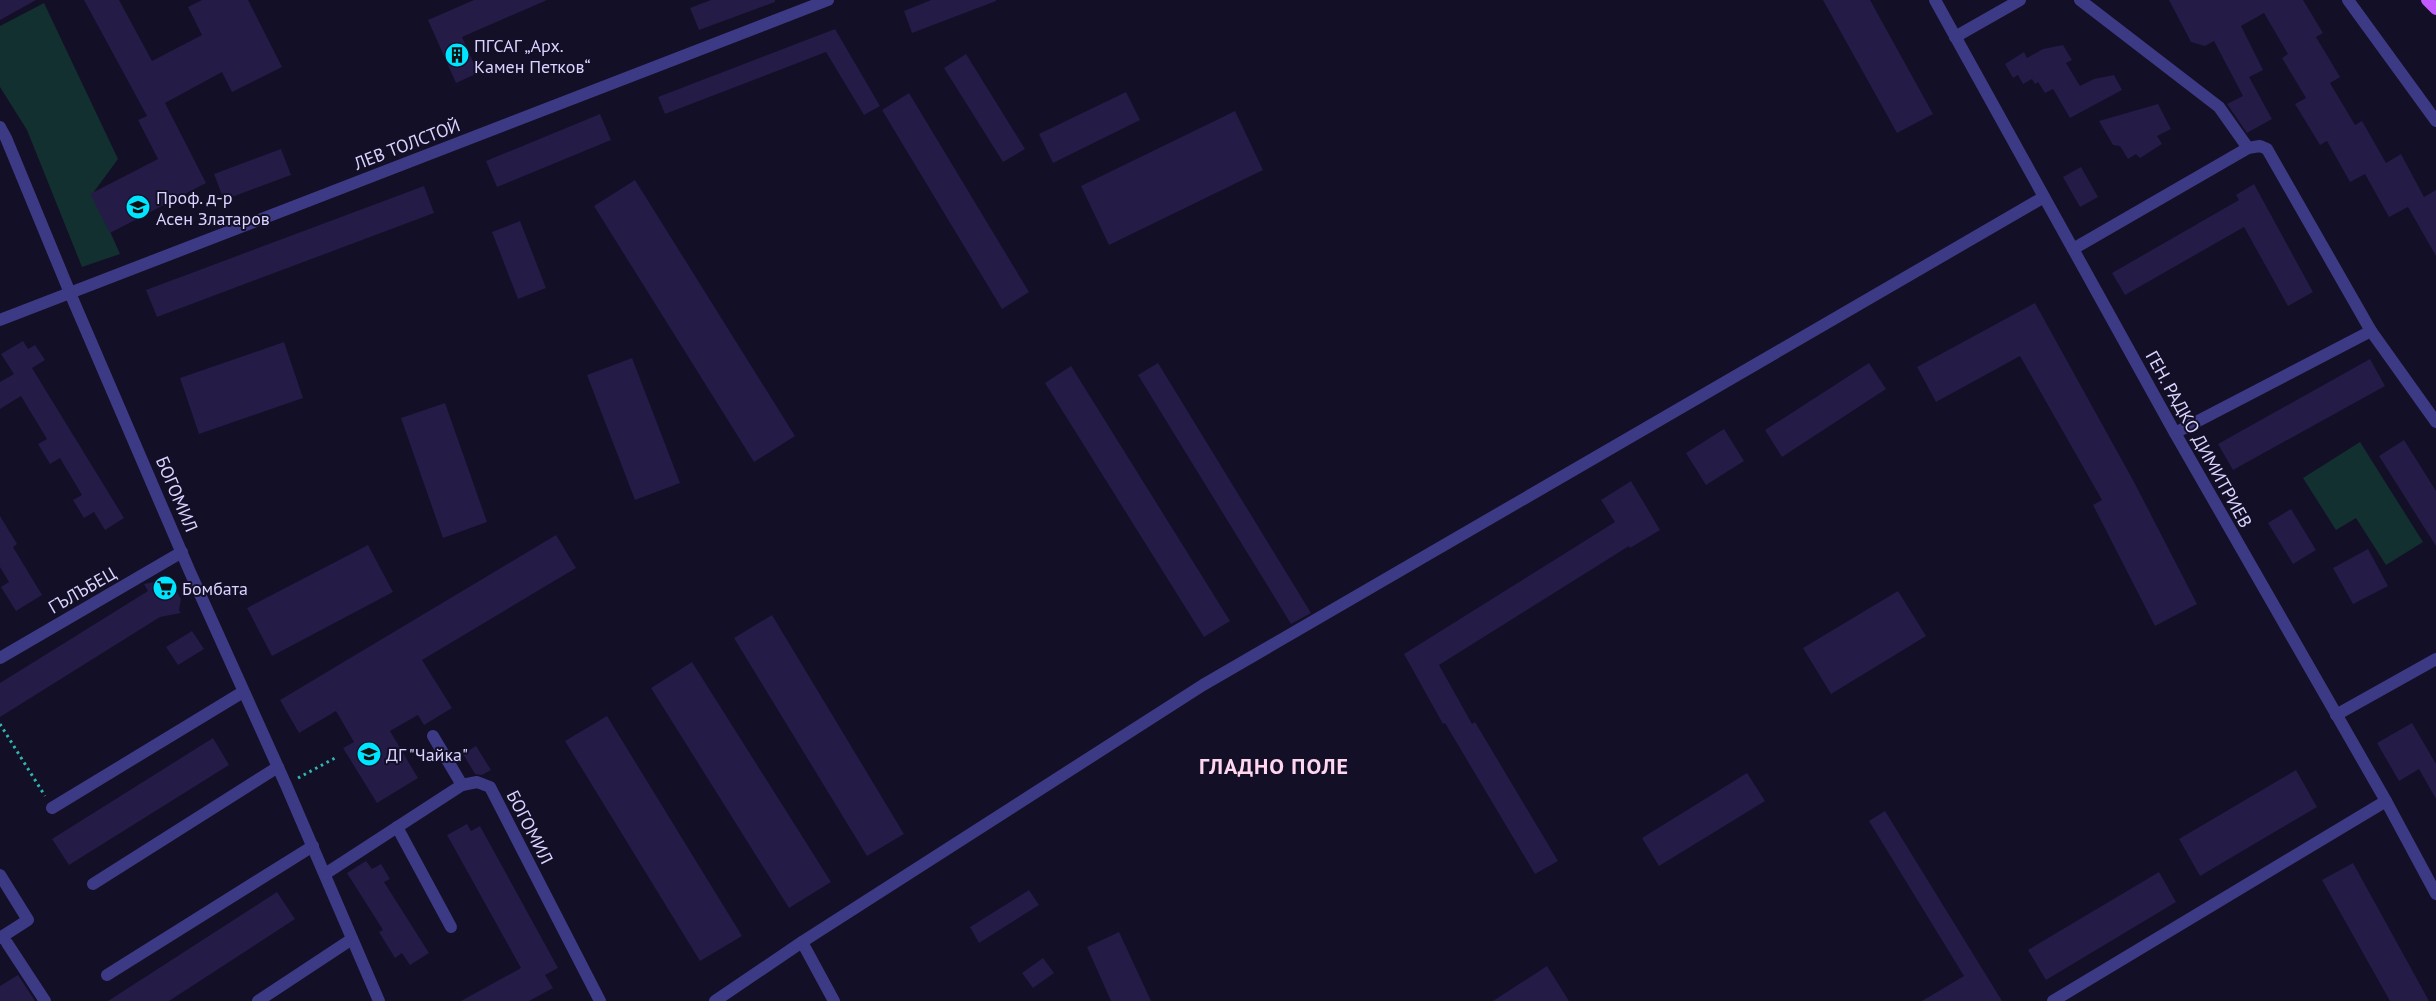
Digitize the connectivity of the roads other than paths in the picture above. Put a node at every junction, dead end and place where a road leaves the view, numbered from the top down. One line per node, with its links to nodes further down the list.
1 (828, 0): 14 (street, ЛЕВ ТОЛСТОЙ)
2 (1935, 0): 8 (street, ГЕН. РАДКО ДИМИТРИЕВ)
3 (2020, 0): 8 (street)
4 (2080, 0): 11 (street)
5 (2348, 0): 9 (street)
6 (2427, 0): 7 (main road)
7 (2436, 9)
8 (1955, 37): 12 (street, ГЕН. РАДКО ДИМИТРИЕВ)
9 (2436, 121)
10 (0, 127): 14 (street, БОГОМИЛ)
11 (2248, 148): 13 (street); 16 (street)
12 (2044, 198): 13 (street, ГЕН. РАДКО ДИМИТРИЕВ); 38 (street)
13 (2073, 250): 18 (street, ГЕН. РАДКО ДИМИТРИЕВ)
14 (70, 293): 15 (street, ЛЕВ ТОЛСТОЙ); 19 (street, БОГОМИЛ)
15 (0, 320)
16 (2371, 330): 17 (street); 18 (street)
17 (2436, 422)
18 (2175, 433): 23 (street, ГЕН. РАДКО ДИМИТРИЕВ)
19 (182, 552): 20 (street, ГЪЛЪБЕЦ); 22 (street, БОГОМИЛ)
20 (0, 658)
21 (2436, 660): 23 (street)
22 (243, 692): 25 (street, БОГОМИЛ); 28 (street)
23 (2336, 715): 27 (street, ГЕН. РАДКО ДИМИТРИЕВ)
24 (433, 736): 26 (street)
25 (278, 766): 30 (street, БОГОМИЛ); 33 (street)
26 (462, 785): 29 (street); 43 (street, БОГОМИЛ)
27 (2386, 801): 34 (street, ГЕН. РАДКО ДИМИТРИЕВ); 46 (street)
28 (52, 808)
29 (397, 827): 31 (street); 35 (street)
30 (313, 846): 31 (street, БОГОМИЛ); 39 (street)
31 (324, 874): 36 (street, БОГОМИЛ)
32 (0, 875): 37 (street)
33 (93, 884)
34 (2436, 894)
35 (451, 927)
36 (352, 939): 41 (street); 42 (street, БОГОМИЛ)
37 (4, 940): 40 (street)
38 (802, 942): 44 (street); 45 (street)
39 (108, 975)
40 (45, 1001)
41 (258, 1001)
42 (379, 1001)
43 (600, 1001)
44 (715, 1001)
45 (834, 1001)
46 (2053, 1001)

